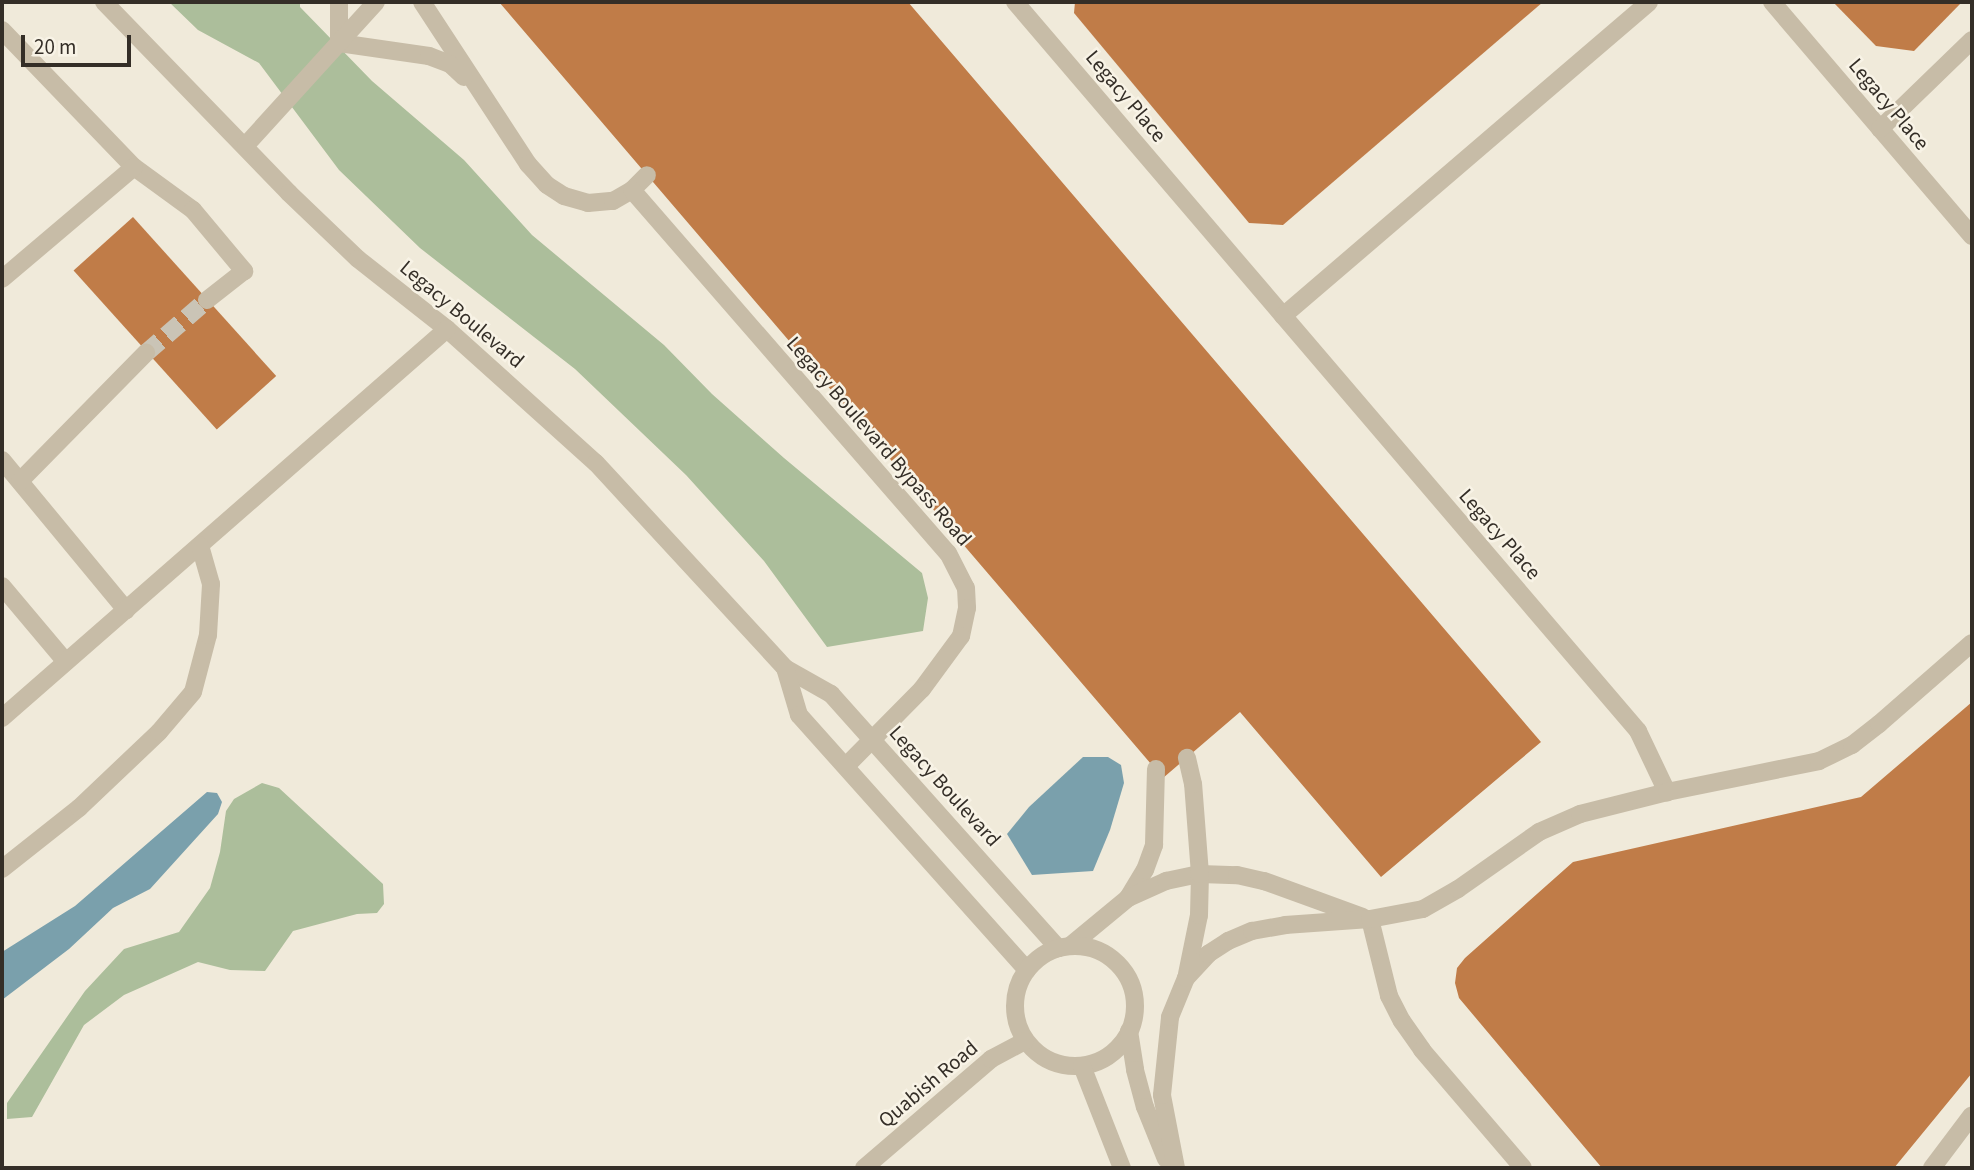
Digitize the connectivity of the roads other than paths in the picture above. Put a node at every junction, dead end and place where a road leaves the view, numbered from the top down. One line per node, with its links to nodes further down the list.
1 (104, 2): 13 (street, Legacy Boulevard)
2 (339, 2): 10 (street)
3 (376, 2): 10 (street)
4 (422, 2): 11 (street)
5 (1015, 2): 20 (street, Legacy Place)
6 (1649, 2): 20 (street)
7 (1772, 2): 12 (street, Legacy Place)
8 (2, 30): 14 (street)
9 (1972, 40): 12 (street)
10 (339, 43): 11 (street); 13 (street)
11 (479, 92): 16 (street)
12 (1880, 129): 17 (street, Legacy Place)
13 (246, 145): 21 (street, Legacy Boulevard)
14 (134, 167): 18 (street); 19 (street)
15 (647, 175): 16 (street)
16 (632, 190): 32 (street, Legacy Boulevard Bypass Road)
17 (1972, 236)
18 (2, 279)
19 (207, 300)
20 (1283, 316): 36 (street, Legacy Place)
21 (447, 329): 25 (street); 30 (street, Legacy Boulevard)
22 (146, 353): 24 (street)
23 (2, 460): 24 (street)
24 (20, 481): 27 (street)
25 (200, 546): 27 (street); 37 (street)
26 (2, 586): 29 (street)
27 (126, 610): 29 (street)
28 (1972, 643): 36 (street)
29 (66, 662): 31 (street)
30 (785, 668): 32 (street, Legacy Boulevard); 34 (street, Legacy Boulevard)
31 (2, 718)
32 (873, 739): 34 (street, Legacy Boulevard Bypass Road); 41 (street, Legacy Boulevard)
33 (1187, 758): 38 (street)
34 (846, 766): 42 (street, Legacy Boulevard)
35 (1156, 769): 39 (street)
36 (1667, 792): 40 (street)
37 (2, 869)
38 (1199, 874): 39 (street); 40 (street); 43 (street)
39 (1128, 898): 41 (street)
40 (1370, 919): 43 (street); 52 (street)
41 (1064, 947): 42 (street); 44 (street)
42 (1027, 970): 45 (street)
43 (1186, 978): 51 (street)
44 (1129, 1031): 46 (street); 50 (street)
45 (1025, 1041): 46 (street); 48 (street, Quabish Road)
46 (1082, 1066): 49 (street)
47 (1972, 1115): 53 (street)
48 (864, 1168)
49 (1122, 1168)
50 (1170, 1168)
51 (1176, 1168)
52 (1522, 1168)
53 (1931, 1168)

